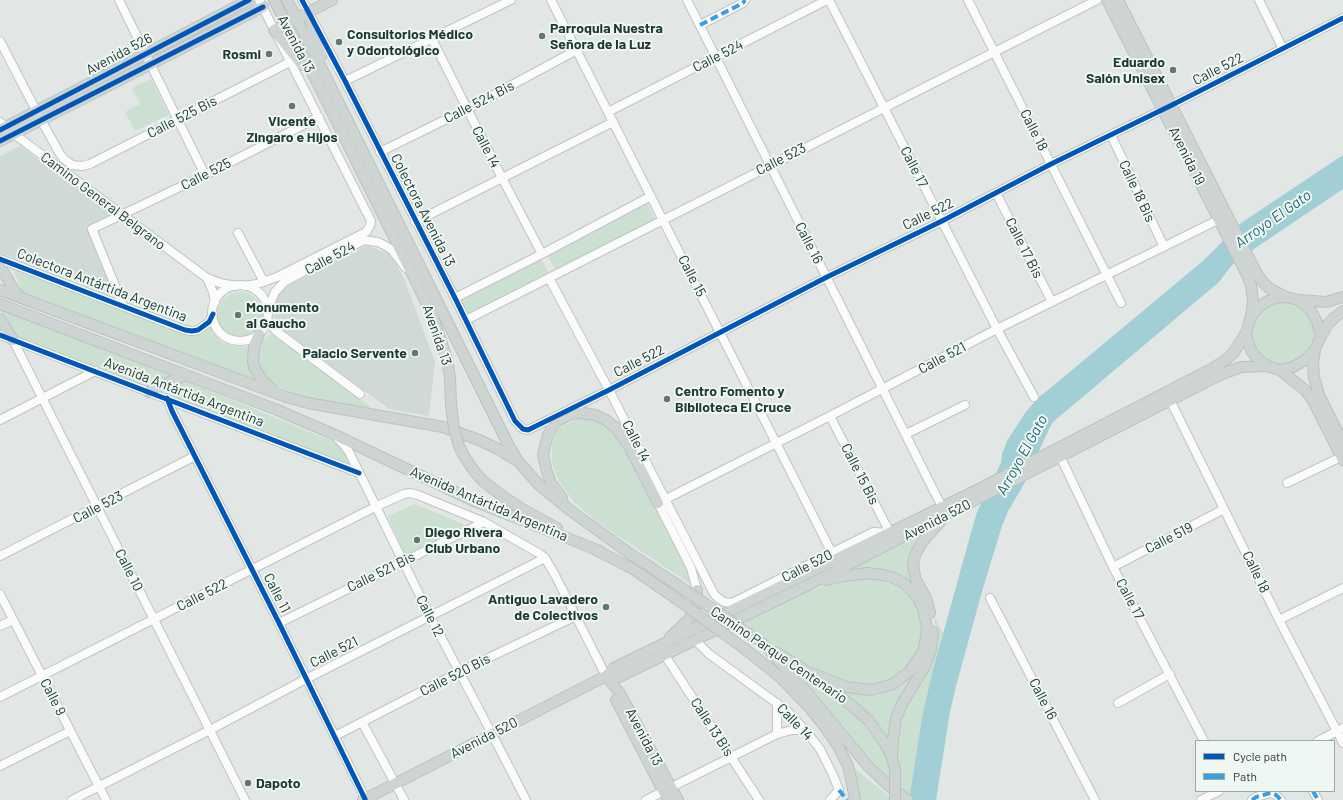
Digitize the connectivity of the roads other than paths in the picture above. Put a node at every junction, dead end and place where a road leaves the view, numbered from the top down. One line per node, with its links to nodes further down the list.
1 (119, 0): 29 (street)
2 (249, 0): 29 (main road, Avenida 526)
3 (274, 0): 21 (main road, Avenida 13)
4 (287, 0): 19 (main road, Avenida 13)
5 (302, 0): 18 (street, Colectora Avenida 13)
6 (331, 0): 18 (main road)
7 (511, 0): 24 (street)
8 (551, 0): 27 (street, Calle 15)
9 (687, 0): 22 (street, Calle 16)
10 (745, 0): 22 (street)
11 (828, 0): 30 (street, Calle 524); 37 (street, Calle 17)
12 (968, 0): 28 (street, Calle 18)
13 (1097, 0): 28 (street, Calle 523)
14 (1107, 0): 39 (main road, Avenida 19)
15 (1118, 0): 36 (main road, Avenida 19)
16 (1259, 0): 26 (street)
17 (261, 3): 23 (street); 32 (main road, Avenida 526)
18 (308, 12): 19 (main road); 33 (main road); 34 (street, Colectora Avenida 13)
19 (296, 18): 21 (main road); 33 (main road, Avenida 13)
20 (1343, 18): 26 (street, Calle 522)
21 (285, 24): 23 (main road); 35 (main road, Avenida 13)
22 (700, 25): 30 (street, Calle 16)
23 (274, 30): 31 (street); 35 (main road)
24 (432, 39): 34 (street); 38 (street, Calle 14)
25 (0, 40): 41 (street)
26 (1284, 49): 36 (street, Calle 522)
27 (577, 50): 38 (street, Calle 524 Bis); 40 (street, Calle 15)
28 (994, 52): 37 (street, Calle 523); 50 (street, Calle 18)
29 (146, 54): 32 (street); 41 (main road, Avenida 526)
30 (716, 57): 40 (street, Calle 524); 51 (street, Calle 16)
31 (290, 62): 42 (street); 43 (street, Calle 525 Bis)
32 (150, 64): 41 (main road, Avenida 526); 43 (street)
33 (327, 79): 125 (main road, Avenida 13)
34 (345, 81): 49 (street, Colectora Avenida 13)
35 (318, 84): 71 (main road, Avenida 13)
36 (1172, 105): 39 (street, Calle 522); 57 (main road, Avenida 19)
37 (883, 108): 51 (street, Calle 523); 59 (street, Calle 17)
38 (467, 109): 49 (street, Calle 524 Bis); 53 (street, Calle 14)
39 (1163, 110): 47 (street, Calle 522); 57 (main road, Avenida 19)
40 (608, 112): 44 (street, Calle 15)
41 (38, 116): 43 (street, Calle 525 Bis); 45 (main road, Avenida 526); 46 (main road, Avenida 526)
42 (319, 116): 52 (street, Calle 525); 72 (street, Calle 524)
43 (178, 118): 52 (street)
44 (613, 122): 53 (street); 55 (street, Calle 15)
45 (2, 126): 46 (street, Camino General Belgrano)
46 (14, 134): 48 (main road, Avenida 526); 56 (street, Camino General Belgrano)
47 (1111, 135): 50 (street, Calle 522); 62 (street, Calle 18 Bis)
48 (0, 141)
49 (380, 152): 60 (street, Colectora Avenida 13)
50 (1051, 164): 54 (street, Calle 522); 67 (street, Calle 18)
51 (770, 165): 58 (street, Calle 523); 68 (street, Calle 16)
52 (205, 175): 56 (street, Calle 525)
53 (502, 178): 60 (street); 63 (street, Calle 14)
54 (996, 193): 59 (street, Calle 522); 82 (street, Calle 17 Bis)
55 (651, 196): 58 (street, Calle 15); 63 (street)
56 (123, 215): 69 (street, Camino General Belgrano); 85 (street, Calle 525)
57 (1224, 217): 62 (street, Calle 521); 64 (main road, Avenida 19)
58 (663, 220): 70 (street, Calle 523); 94 (street, Calle 15)
59 (942, 221): 68 (street, Calle 522); 93 (street, Calle 17)
60 (415, 222): 79 (street, Colectora Avenida 13)
61 (238, 233): 72 (street)
62 (1164, 247): 67 (street, Calle 521)
63 (542, 254): 79 (street)
64 (1244, 258): 76 (main road, Avenida 19); 89 (main road, Avenida 19)
65 (0, 259): 85 (street, Colectora Antártida Argentina)
66 (0, 266): 78 (main road)
67 (1106, 274): 82 (street, Calle 521); 83 (street, Calle 18)
68 (827, 277): 94 (street, Calle 522); 105 (street, Calle 16)
69 (207, 278): 73 (street, Camino General Belgrano); 81 (street)
70 (549, 278): 91 (street, Calle 523); 106 (street, Calle 14)
71 (416, 280): 86 (street, Calle 524); 138 (main road, Avenida 13, bridge)
72 (264, 282): 74 (street, Calle 524)
73 (236, 286): 74 (street); 81 (street)
74 (245, 286): 86 (street)
75 (0, 290): 78 (main road)
76 (1286, 297): 80 (main road); 89 (main road)
77 (1343, 297): 80 (main road)
78 (21, 298): 109 (main road)
79 (455, 298): 91 (street, Colectora Avenida 13)
80 (1298, 300): 98 (main road)
81 (215, 302): 88 (street)
82 (1052, 302): 93 (street, Calle 521)
83 (1121, 303)
84 (0, 304): 104 (main road, Avenida Antártida Argentina)
85 (123, 305): 88 (street, Colectora Antártida Argentina)
86 (268, 309): 92 (street)
87 (1343, 311): 98 (main road)
88 (212, 314): 96 (street)
89 (1251, 316): 95 (main road)
90 (0, 319): 99 (main road)
91 (466, 320): 117 (street, Colectora Avenida 13)
92 (268, 321): 96 (street); 108 (street)
93 (997, 329): 105 (street, Calle 521); 110 (street, Calle 17)
94 (720, 333): 106 (street, Calle 522); 120 (street, Calle 15)
95 (1246, 333): 101 (main road); 128 (main road, Avenida 520)
96 (260, 334): 109 (main road)
97 (0, 335): 99 (street, Avenida Antártida Argentina)
98 (1321, 336): 100 (main road)
99 (13, 340): 103 (street, Avenida Antártida Argentina); 111 (street, Calle 10)
100 (1315, 350): 102 (main road); 121 (main road)
101 (1268, 366): 102 (main road); 113 (main road, Avenida 520)
102 (1280, 370): 124 (main road)
103 (95, 372): 107 (street, Avenida Antártida Argentina); 111 (street)
104 (185, 375): 107 (main road); 118 (main road, Avenida Antártida Argentina)
105 (883, 389): 115 (street, Calle 521); 119 (street, Calle 16)
106 (609, 390): 117 (street, Calle 522); 130 (street, Calle 14)
107 (149, 392): 112 (street, Avenida Antártida Argentina)
108 (360, 394)
109 (286, 397): 125 (main road)
110 (1034, 397)
111 (42, 398): 116 (street); 132 (street, Calle 10)
112 (167, 398): 122 (street, Calle 11); 126 (street, Avenida Antártida Argentina)
113 (1170, 400): 123 (main road, Avenida 520); 133 (street, Calle 18)
114 (965, 405): 119 (street)
115 (830, 416): 120 (street, Calle 521); 137 (street, Calle 15 Bis)
116 (0, 420)
117 (524, 429)
118 (333, 434): 126 (street, Calle 12); 138 (main road, Avenida Antártida Argentina)
119 (906, 434): 135 (street, Calle 16)
120 (776, 442): 130 (street, Calle 521); 139 (street, Calle 15)
121 (1343, 442)
122 (195, 456): 132 (street, Calle 523); 144 (street, Calle 11)
123 (1060, 456): 128 (main road, Avenida 520); 143 (street, Calle 17)
124 (1342, 458): 127 (street)
125 (518, 461): 134 (main road, Avenida 13)
126 (360, 473): 131 (street, Calle 12)
127 (1287, 483)
128 (981, 492): 135 (main road, Avenida 520)
129 (404, 494): 131 (street, Calle 522); 136 (street, Avenida Antártida Argentina)
130 (661, 501): 134 (main road); 148 (street, Calle 14); 152 (street, Calle 14)
131 (377, 506): 142 (street, Calle 12); 144 (street, Calle 522)
132 (97, 507): 140 (street, Calle 523); 155 (street, Calle 10)
133 (1224, 509): 143 (street, Calle 519); 157 (street, Calle 18)
134 (571, 511): 145 (main road, Avenida 13)
135 (945, 511): 137 (main road, Avenida 520); 146 (main road, Avenida 520); 185 (main road)
136 (484, 522): 141 (street, Avenida Antártida Argentina); 142 (street, Calle 521 Bis)
137 (890, 533): 139 (street, Calle 520); 162 (main road, Avenida 520)
138 (600, 552): 149 (main road, Avenida 13)
139 (832, 553): 152 (street, Calle 520)
140 (0, 556)
141 (545, 558): 153 (street, Calle 521); 154 (street, Avenida 13)
142 (403, 561): 153 (street, Calle 12); 158 (street, Calle 521 Bis)
143 (1113, 566): 166 (street, Calle 17)
144 (252, 570): 155 (street, Calle 522); 158 (street, Calle 11)
145 (676, 584): 161 (main road, Camino Parque Centenario, bridge)
146 (810, 584): 160 (main road, Avenida 520); 165 (main road)
147 (1343, 588): 157 (street)
148 (697, 590): 162 (main road)
149 (668, 593): 174 (main road, Camino Parque Centenario, bridge)
150 (0, 594): 156 (street, Calle 9)
151 (990, 598): 205 (street, Calle 16)
152 (724, 602)
153 (430, 616): 164 (street, Calle 12); 169 (street, Calle 521)
154 (576, 616): 164 (street, Calle 520 Bis); 168 (street, Avenida 13)
155 (154, 619): 167 (street, Calle 522); 175 (street, Calle 10)
156 (13, 620): 159 (street); 167 (street, Calle 9)
157 (1279, 620): 177 (street, Calle 18)
158 (279, 623): 169 (street, Calle 11)
159 (0, 626)
160 (695, 640): 163 (main road, Avenida 520); 171 (street, Calle 14)
161 (760, 642): 165 (main road, Camino Parque Centenario); 204 (main road)
162 (653, 650): 168 (main road, Avenida 520)
163 (664, 654): 168 (main road, Avenida 520); 186 (street, Calle 13 Bis)
164 (459, 672): 173 (street, Calle 520 Bis); 179 (street, Calle 12)
165 (808, 672): 185 (main road, Camino Parque Centenario)
166 (1170, 674): 172 (street); 182 (street, Calle 17)
167 (42, 675): 170 (street, Calle 522); 178 (street, Calle 9)
168 (606, 676): 179 (main road, Avenida 520); 191 (main road, Avenida 13)
169 (306, 679): 175 (street, Calle 521); 181 (street, Calle 11)
170 (0, 697)
171 (777, 703): 176 (street, Calle 14); 180 (street)
172 (1118, 703)
173 (362, 722): 181 (street, Calle 520 Bis); 188 (street)
174 (825, 727): 202 (main road, Camino Parque Centenario); 203 (main road)
175 (210, 730): 189 (street, Calle 521); 194 (street, Calle 10)
176 (805, 730): 180 (street); 201 (street, Calle 14)
177 (1340, 730): 183 (street); 184 (street, Calle 18)
178 (70, 731): 187 (street); 189 (street, Calle 9)
179 (492, 734): 188 (main road, Avenida 520); 197 (street, Calle 12)
180 (777, 734): 186 (street)
181 (335, 736): 195 (street, Calle 11)
182 (1203, 740)
183 (1320, 740)
184 (1343, 743)
185 (892, 757): 203 (main road, Camino Parque Centenario, bridge)
186 (732, 758): 191 (street); 200 (street, Calle 13 Bis)
187 (0, 766)
188 (396, 783): 195 (main road, Avenida 520); 196 (street)
189 (99, 786): 192 (street, Calle 521); 193 (street, Calle 9)
190 (1217, 792): 206 (street)
191 (668, 793): 198 (street); 199 (main road, Avenida 13)
192 (72, 800)
193 (106, 800)
194 (245, 800)
195 (365, 800)
196 (404, 800)
197 (526, 800)
198 (646, 800)
199 (678, 800)
200 (759, 800)
201 (830, 800)
202 (855, 800)
203 (896, 800)
204 (907, 800)
205 (1095, 800)
206 (1201, 800)
207 (1252, 800): 208 (street)
208 (1281, 800)

